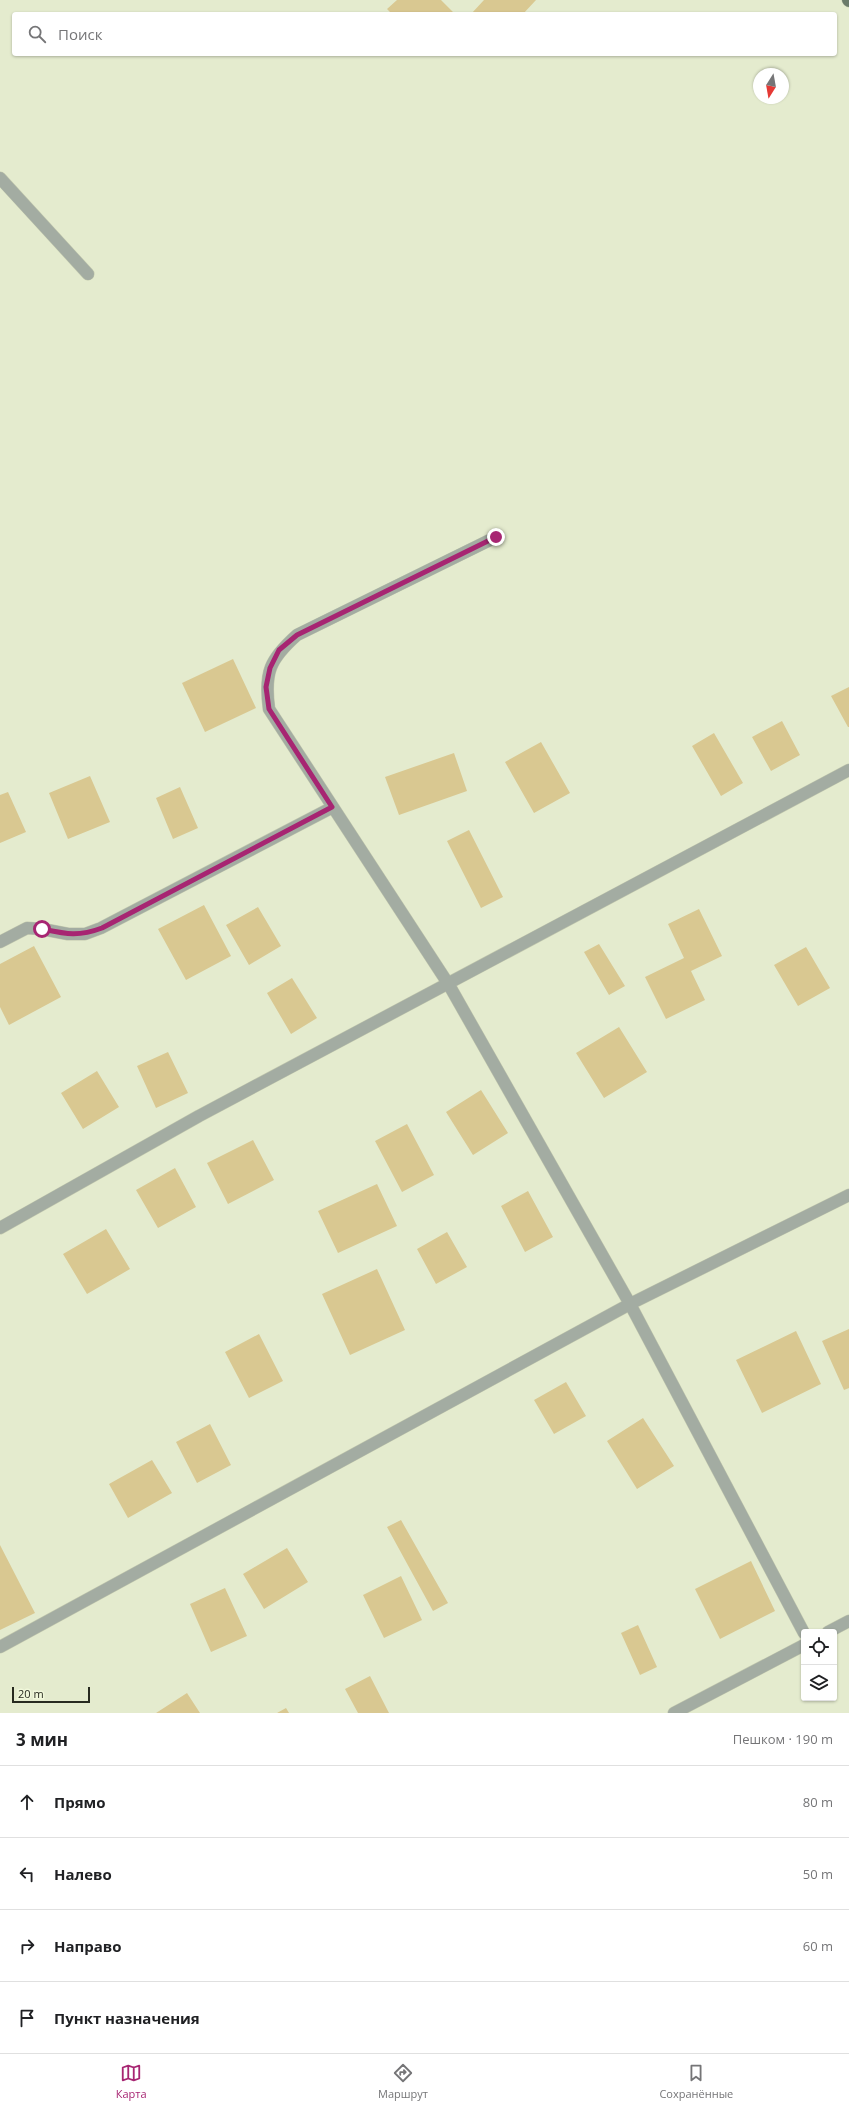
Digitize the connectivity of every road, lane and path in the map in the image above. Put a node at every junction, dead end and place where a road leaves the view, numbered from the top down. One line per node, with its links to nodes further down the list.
1 (0, 178): 2 (street)
2 (88, 274)
3 (496, 537): 5 (street)
4 (849, 770): 7 (street)
5 (332, 807): 6 (street); 7 (street)
6 (0, 942)
7 (449, 985): 9 (street); 10 (street)
8 (849, 1195): 10 (street)
9 (0, 1228)
10 (630, 1304): 12 (street); 14 (street)
11 (849, 1621): 13 (street)
12 (802, 1629)
13 (834, 1629)
14 (0, 1647)
15 (801, 1647): 16 (street)
16 (674, 1713)

